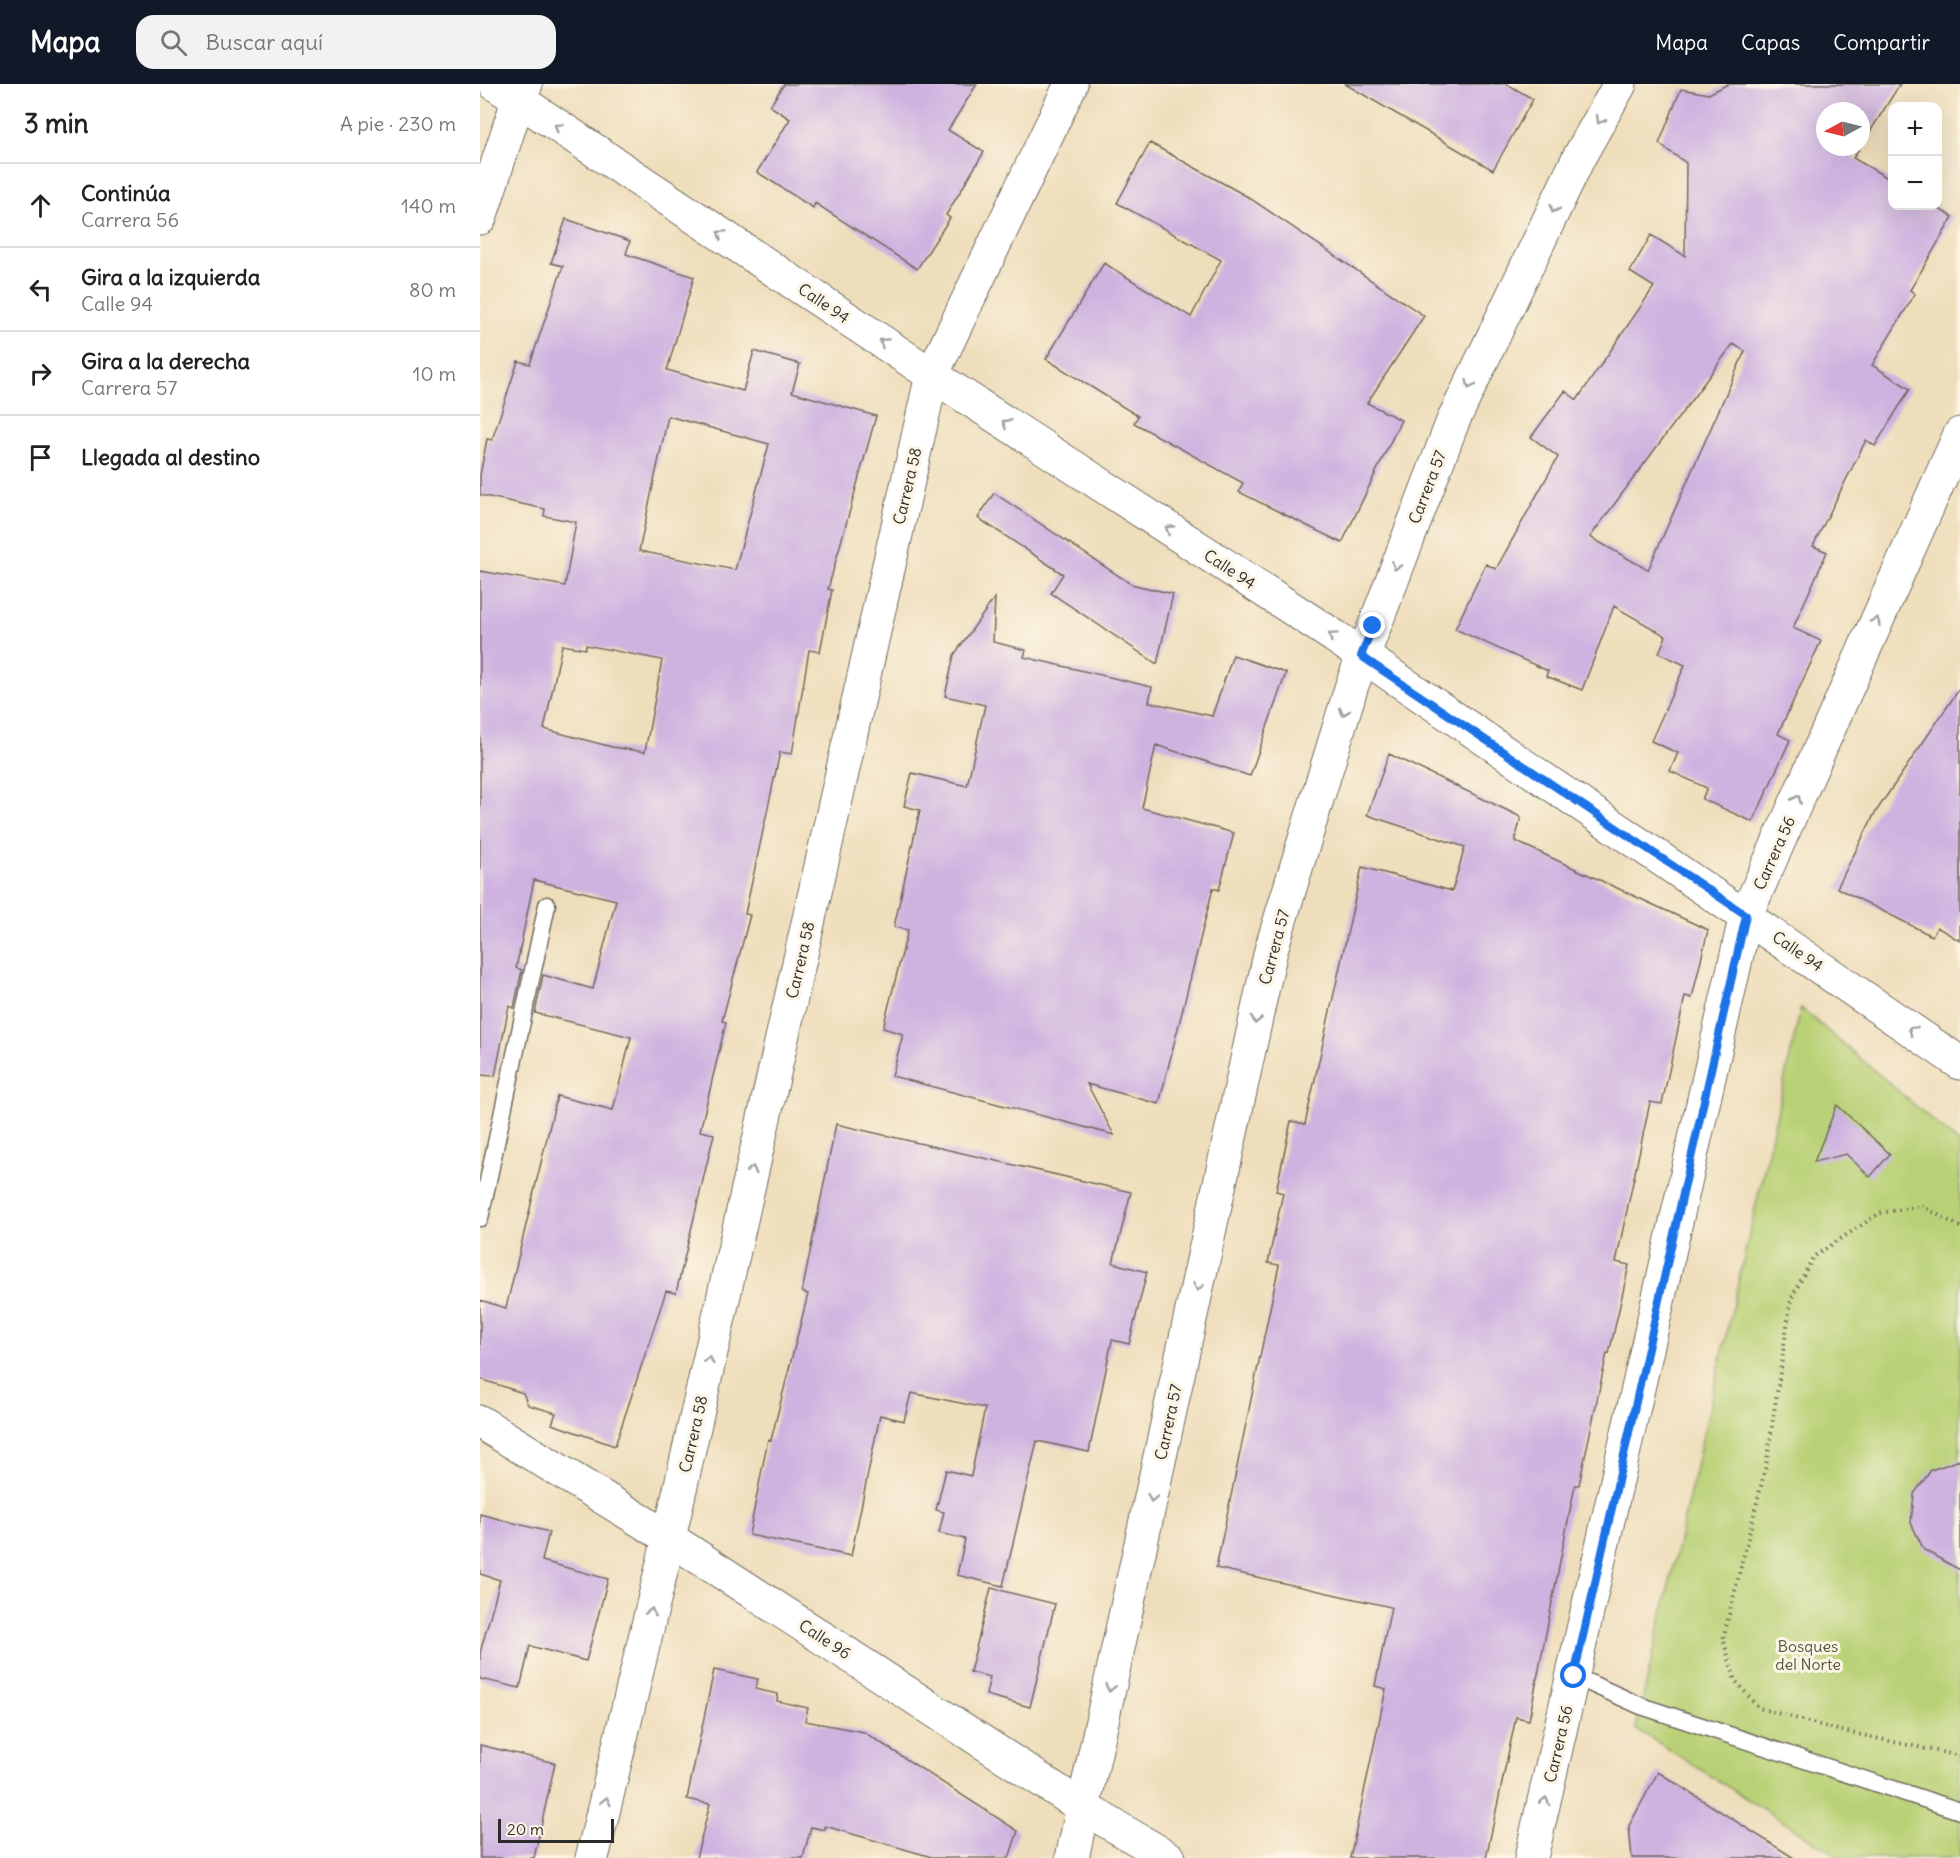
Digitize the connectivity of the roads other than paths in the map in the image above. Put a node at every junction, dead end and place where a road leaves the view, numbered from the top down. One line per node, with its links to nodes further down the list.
1 (1071, 84): 5 (street, Carrera 58)
2 (1620, 84): 7 (street, Carrera 57, one-way to 7)
3 (513, 89): 4 (street); 5 (street, Calle 94, one-way to 3)
4 (480, 218)
5 (932, 375): 7 (street, Calle 94, one-way to 5); 13 (street, Carrera 58, one-way to 5)
6 (1960, 434): 9 (street, Carrera 56, one-way to 6)
7 (1361, 656): 9 (street, Calle 94); 15 (street, Carrera 57, one-way to 15)
8 (547, 905): 11 (lane)
9 (1746, 915): 10 (street, Calle 94, one-way to 9); 14 (street, Carrera 56)
10 (1960, 1063)
11 (480, 1218)
12 (480, 1422): 13 (street, Calle 96)
13 (669, 1538): 15 (street, Calle 96); 17 (street, Carrera 58, one-way to 13)
14 (1574, 1676): 16 (lane); 20 (street, Carrera 56, one-way to 14)
15 (1084, 1808): 18 (street, Carrera 57); 19 (street, Calle 96)
16 (1960, 1811)
17 (592, 1858)
18 (1072, 1858)
19 (1168, 1858)
20 (1531, 1858)

